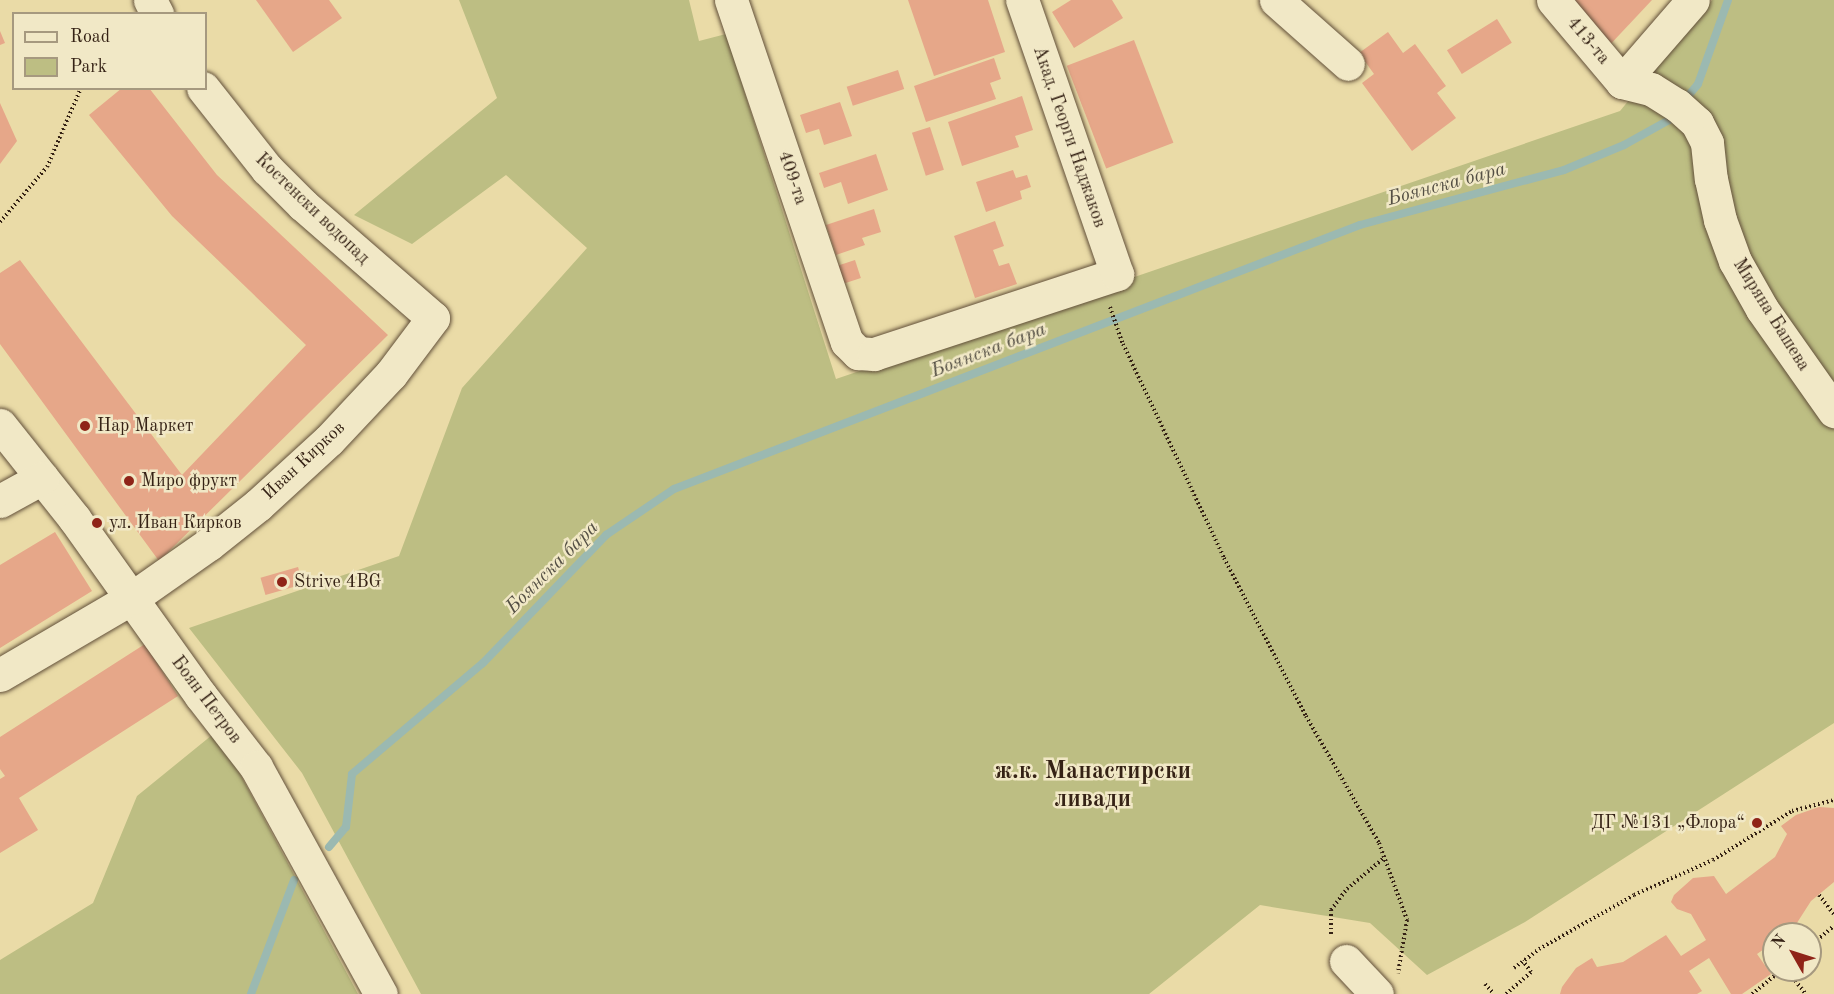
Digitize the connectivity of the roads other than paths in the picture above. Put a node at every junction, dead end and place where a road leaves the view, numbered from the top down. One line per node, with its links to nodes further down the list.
1 (731, 0): 9 (street, 409-та)
2 (1022, 0): 9 (street, Акад. Георги Наджаков)
3 (1276, 0): 6 (street)
4 (1553, 0): 7 (street, 413-та)
5 (1693, 0): 7 (street)
6 (1348, 64)
7 (1637, 86): 11 (street, Миряна Башева)
8 (205, 90): 10 (street, Костенски водопад)
9 (1117, 274)
10 (433, 318): 15 (street, Иван Кирков)
11 (1834, 411)
12 (0, 425): 13 (street, Боян Петров)
13 (42, 478): 14 (street); 15 (street, Боян Петров)
14 (0, 501)
15 (132, 598): 16 (street, Иван Кирков); 18 (street, Боян Петров)
16 (0, 675)
17 (1346, 961): 19 (street)
18 (381, 994)
19 (1377, 994)

